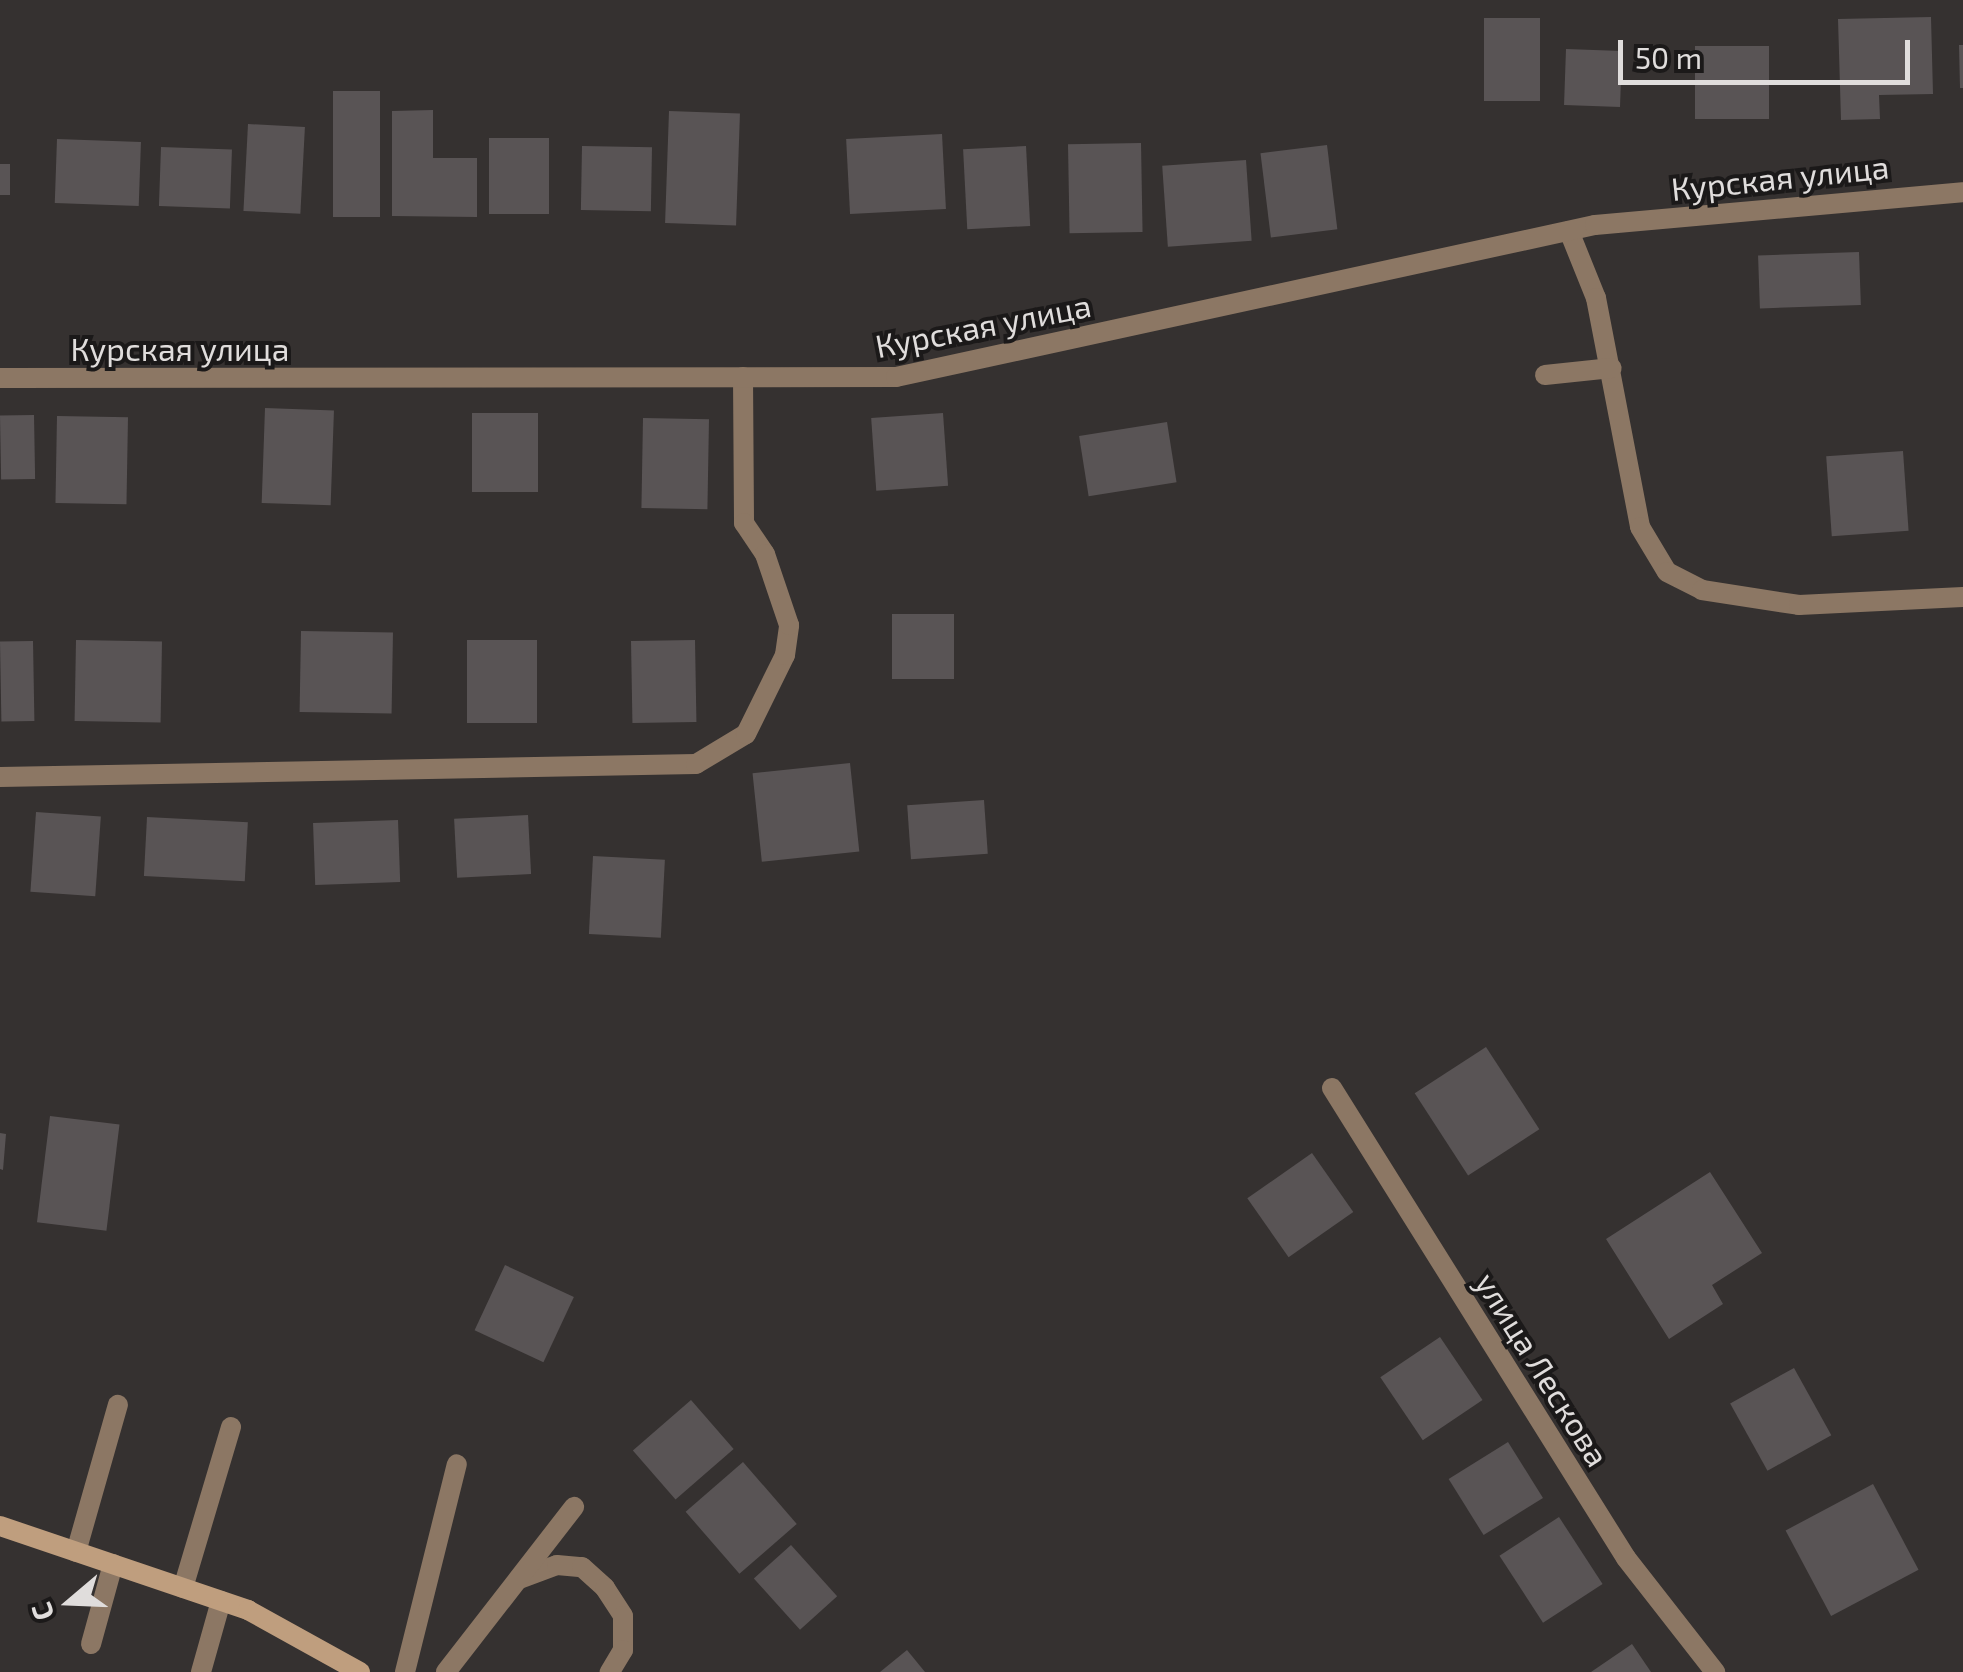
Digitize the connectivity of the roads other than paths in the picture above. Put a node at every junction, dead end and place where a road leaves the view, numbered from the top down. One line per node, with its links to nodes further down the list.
1 (1963, 192): 2 (street, Курская улица)
2 (1569, 231): 3 (street); 6 (street, Курская улица)
3 (1612, 368): 4 (street); 7 (street)
4 (1545, 375)
5 (0, 378): 6 (street, Курская улица)
6 (744, 378): 8 (street)
7 (1963, 598)
8 (0, 777)
9 (1332, 1088): 26 (street, улица Лескова)
10 (118, 1405): 15 (street)
11 (231, 1427): 18 (street)
12 (457, 1464): 23 (street)
13 (574, 1507): 17 (street)
14 (0, 1526): 15 (street)
15 (76, 1552): 16 (street)
16 (113, 1564): 18 (street); 20 (street)
17 (517, 1580): 24 (street); 25 (street)
18 (183, 1588): 19 (street)
19 (221, 1601): 21 (street); 22 (street)
20 (91, 1644)
21 (201, 1672)
22 (360, 1672)
23 (405, 1672)
24 (446, 1672)
25 (610, 1672)
26 (1715, 1672)

